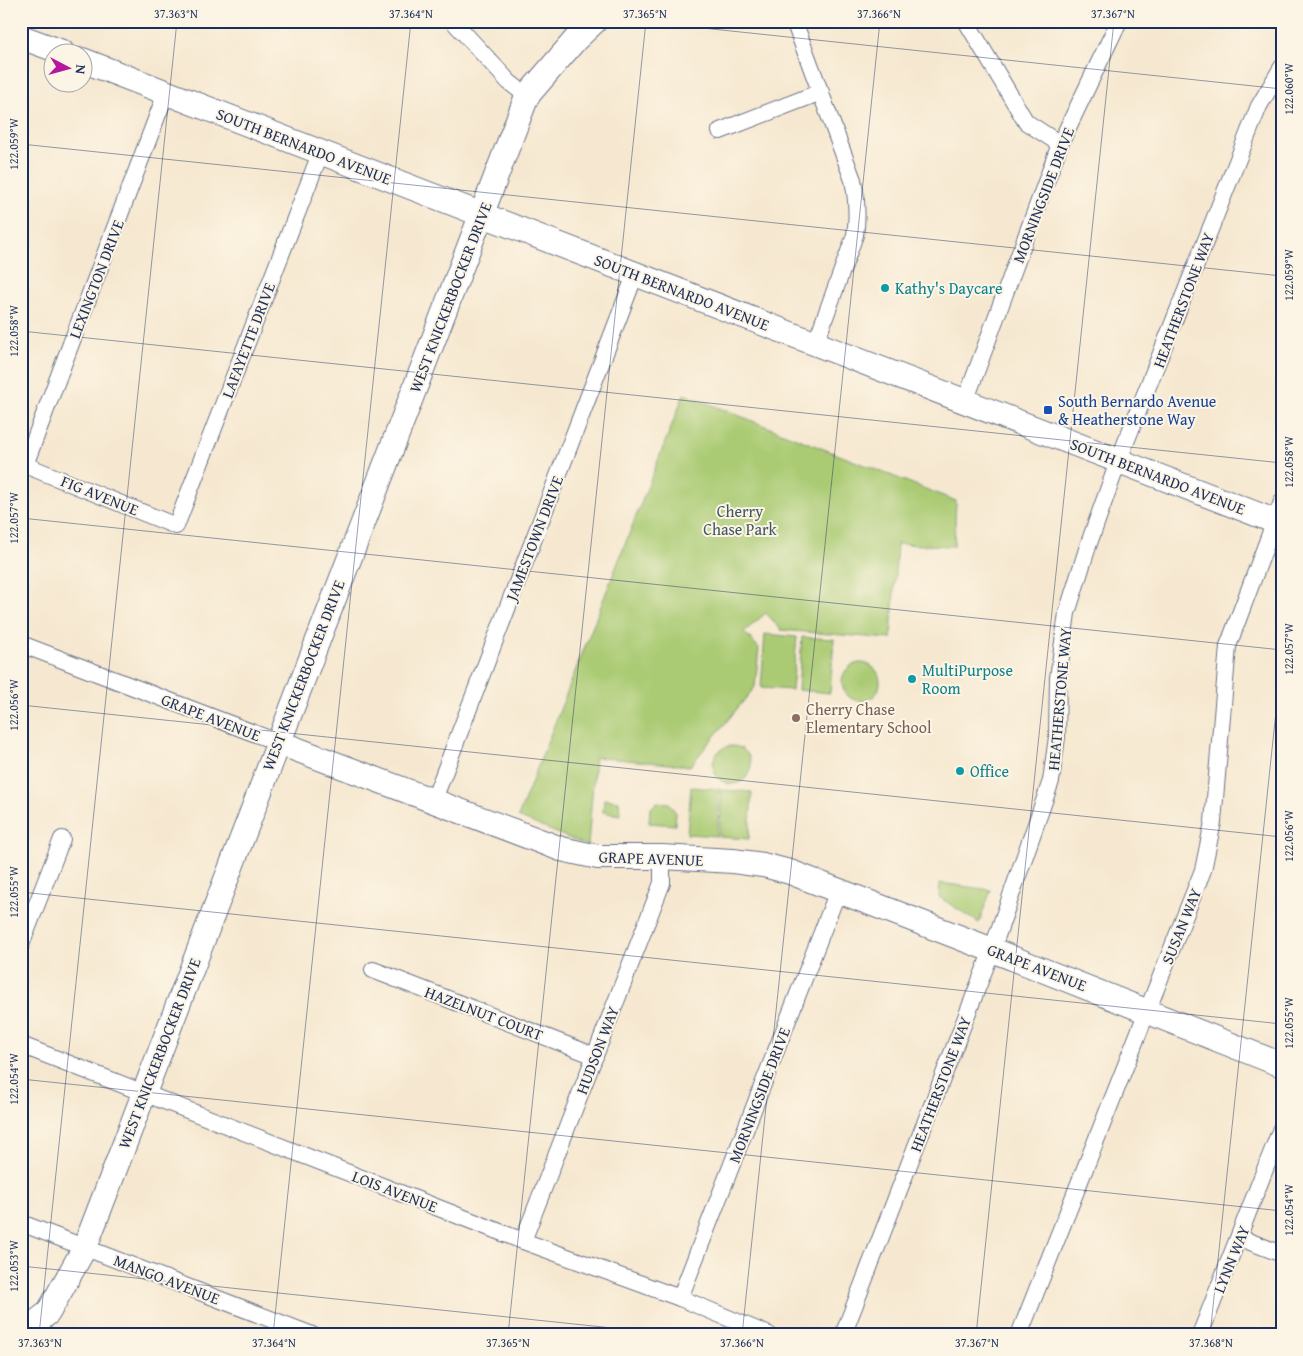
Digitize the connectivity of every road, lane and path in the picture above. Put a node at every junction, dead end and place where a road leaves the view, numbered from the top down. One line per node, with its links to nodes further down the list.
1 (453, 21): 12 (street)
2 (595, 21): 12 (street, WEST KNICKERBOCKER DRIVE)
3 (794, 21): 10 (street)
4 (966, 21): 14 (street)
5 (1120, 21): 14 (street, MORNINGSIDE DRIVE)
6 (21, 36): 7 (street)
7 (42, 44)
8 (92, 64): 11 (street, SOUTH BERNARDO AVENUE)
9 (1282, 67): 20 (street, HEATHERSTONE WAY)
10 (821, 92): 13 (street); 18 (street)
11 (166, 93): 15 (street, SOUTH BERNARDO AVENUE); 21 (street, LEXINGTON DRIVE)
12 (527, 96): 16 (street, WEST KNICKERBOCKER DRIVE)
13 (720, 131)
14 (1060, 144): 19 (street, MORNINGSIDE DRIVE)
15 (320, 154): 16 (street, SOUTH BERNARDO AVENUE); 23 (street, LAFAYETTE DRIVE)
16 (482, 214): 17 (street, SOUTH BERNARDO AVENUE); 25 (street, WEST KNICKERBOCKER DRIVE)
17 (635, 275): 18 (street, SOUTH BERNARDO AVENUE); 26 (street, JAMESTOWN DRIVE)
18 (816, 342): 19 (street, SOUTH BERNARDO AVENUE)
19 (964, 402): 20 (street, SOUTH BERNARDO AVENUE)
20 (1118, 462): 22 (street, SOUTH BERNARDO AVENUE); 31 (street, HEATHERSTONE WAY)
21 (25, 465): 23 (street, FIG AVENUE)
22 (1279, 516): 33 (street, SUSAN WAY)
23 (176, 526)
24 (21, 644): 25 (street, GRAPE AVENUE)
25 (278, 742): 26 (street, GRAPE AVENUE); 37 (street, WEST KNICKERBOCKER DRIVE)
26 (433, 802): 28 (street, GRAPE AVENUE)
27 (62, 839): 30 (street)
28 (662, 857): 29 (street, GRAPE AVENUE); 35 (street, HUDSON WAY)
29 (838, 891): 31 (street, GRAPE AVENUE); 44 (street, MORNINGSIDE DRIVE)
30 (21, 945)
31 (992, 950): 33 (street, GRAPE AVENUE); 48 (street, HEATHERSTONE WAY)
32 (373, 970): 35 (street, HAZELNUT COURT)
33 (1147, 1010): 36 (street, GRAPE AVENUE); 49 (street, SUSAN WAY)
34 (21, 1045): 37 (street, LOIS AVENUE)
35 (595, 1056): 41 (street, HUDSON WAY)
36 (1282, 1065)
37 (144, 1093): 41 (street, LOIS AVENUE); 42 (street, WEST KNICKERBOCKER DRIVE)
38 (1282, 1126): 40 (street, LYNN WAY)
39 (21, 1223): 42 (street, MANGO AVENUE)
40 (1240, 1238): 43 (street); 50 (street, LYNN WAY)
41 (522, 1241): 44 (street, LOIS AVENUE)
42 (84, 1247): 45 (street, WEST KNICKERBOCKER DRIVE); 46 (street, MANGO AVENUE)
43 (1282, 1254)
44 (680, 1298): 47 (street, LOIS AVENUE)
45 (21, 1334)
46 (312, 1335)
47 (770, 1335)
48 (843, 1335)
49 (1019, 1335)
50 (1200, 1335)

